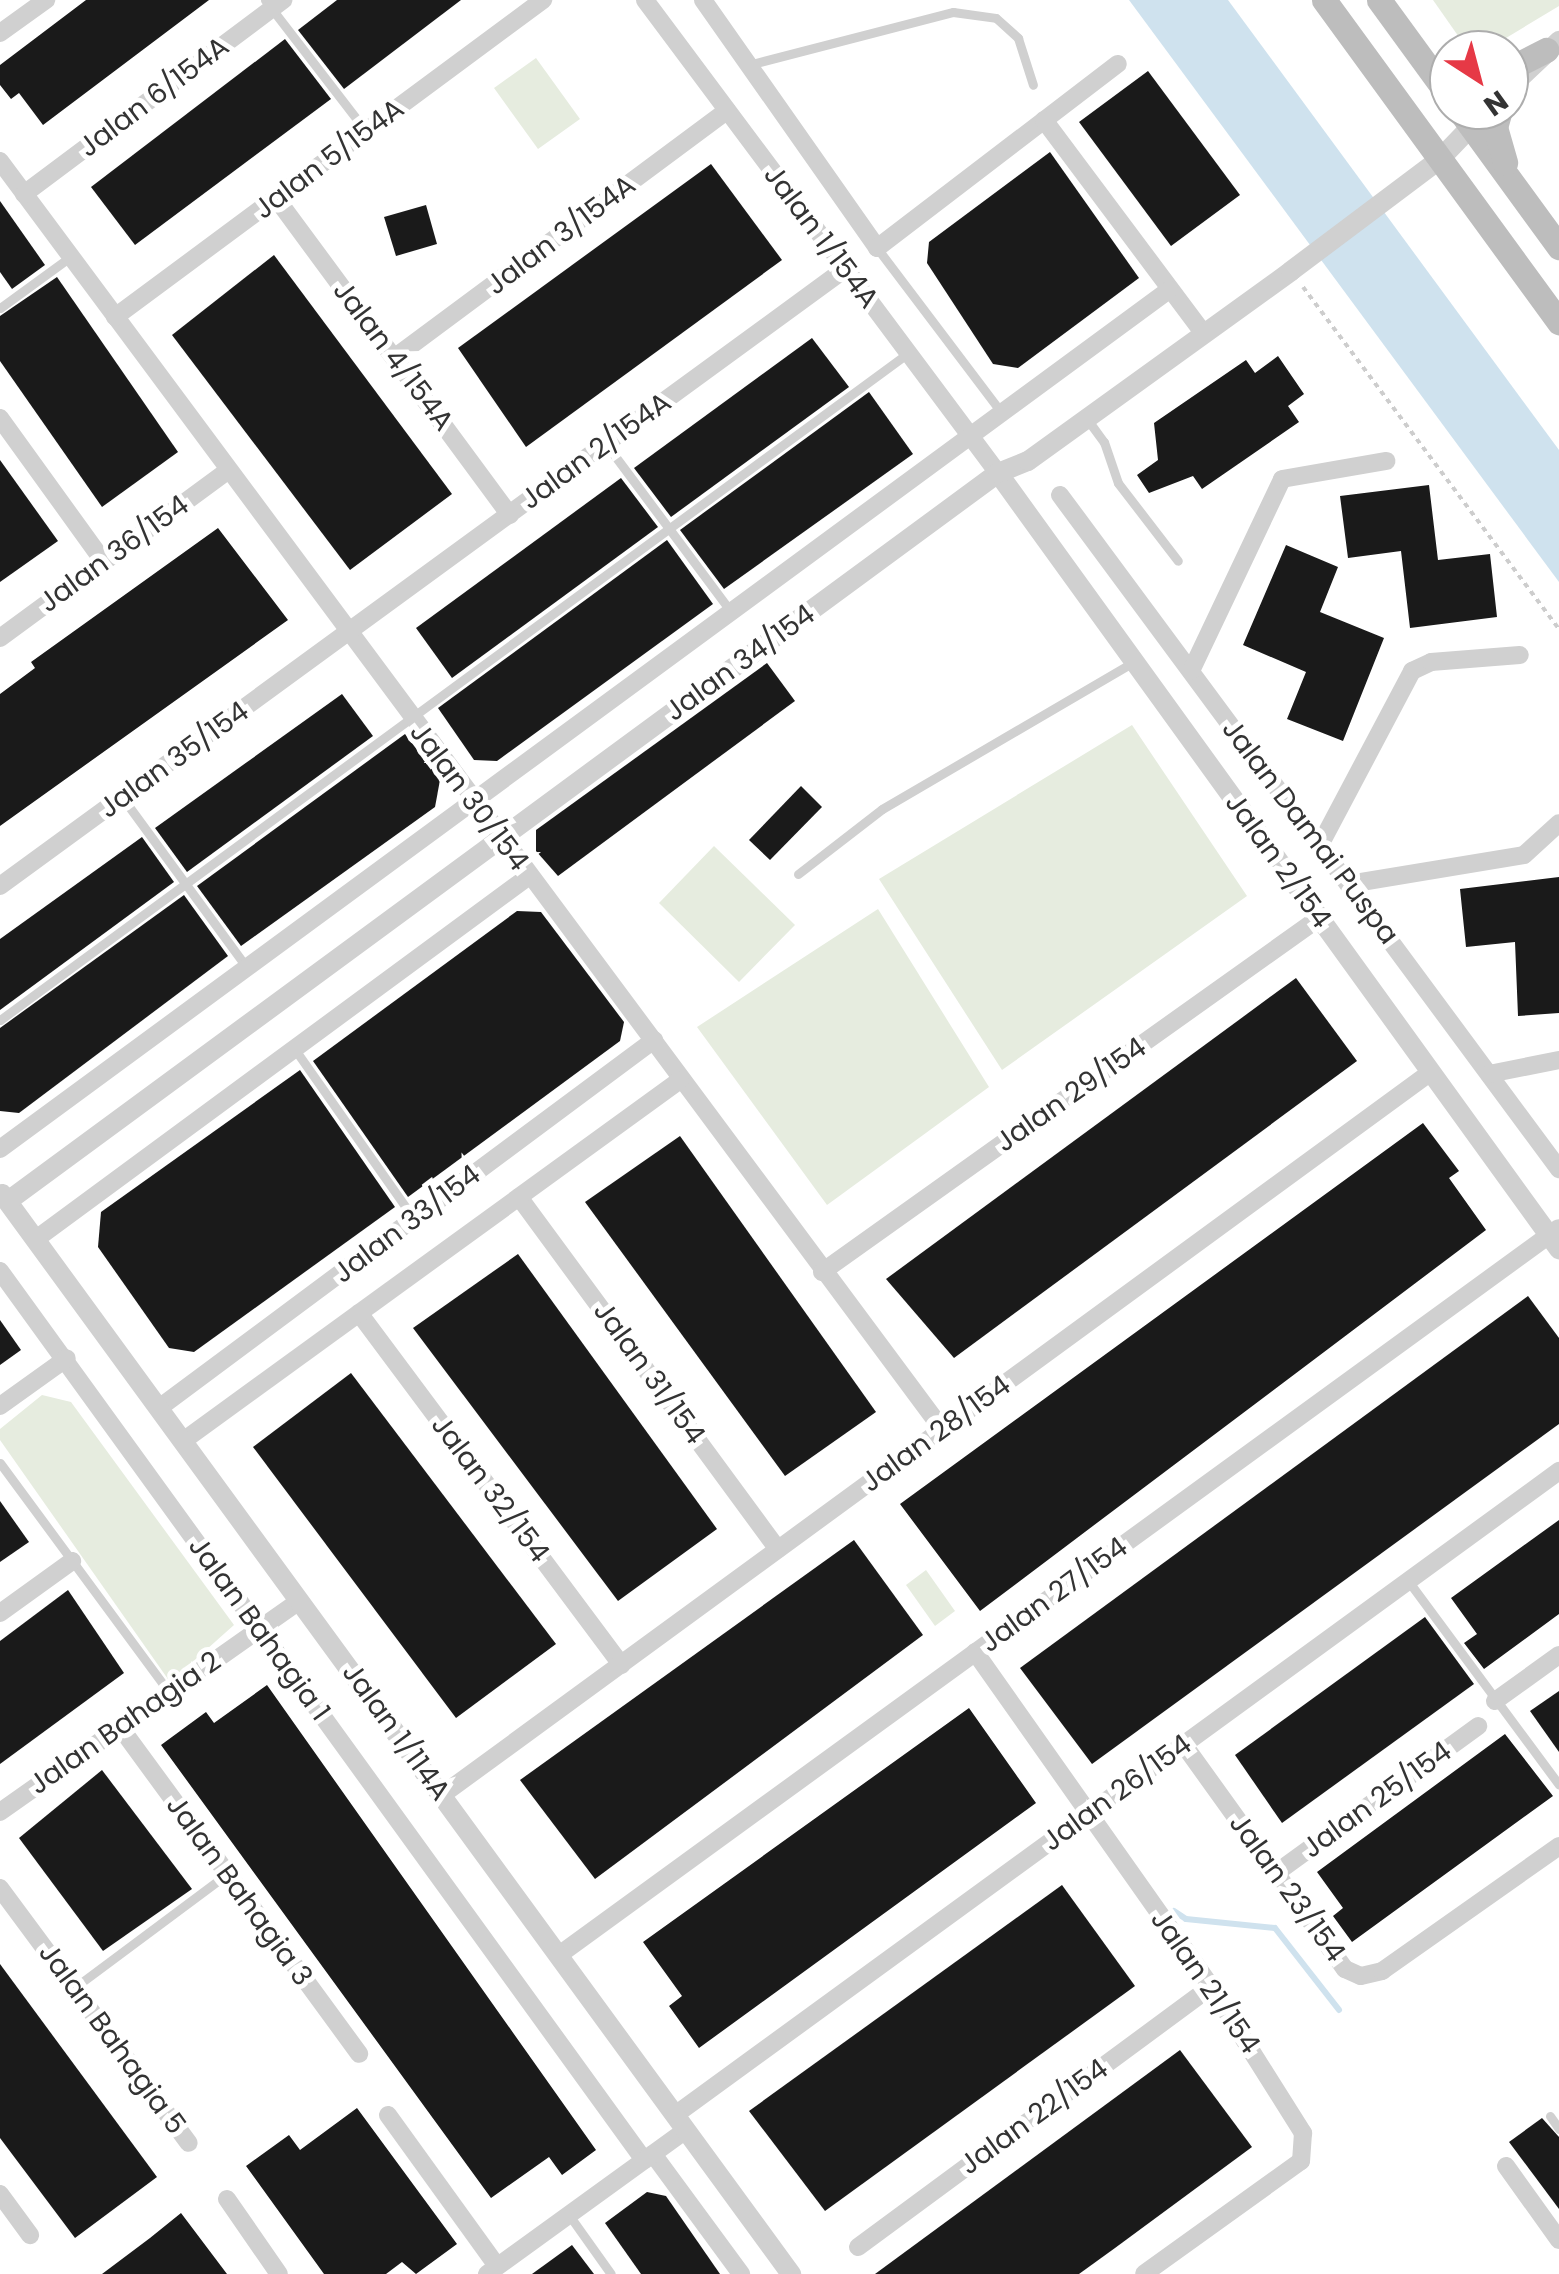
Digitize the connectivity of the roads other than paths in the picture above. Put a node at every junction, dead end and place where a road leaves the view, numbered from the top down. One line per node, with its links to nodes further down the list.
1 (46, 0): 8 (street)
2 (543, 0): 20 (street, Jalan 5/154A)
3 (644, 0): 15 (street, Jalan 1/154A)
4 (703, 0): 11 (street)
5 (1324, 0): 21 (main road)
6 (1379, 0): 12 (main road)
7 (273, 3): 20 (lane); 24 (street, Jalan 6/154A)
8 (0, 34)
9 (1552, 45): 13 (main road)
10 (1118, 64): 16 (street)
11 (748, 65): 14 (lane); 27 (street)
12 (1429, 65)
13 (1529, 66)
14 (1033, 84)
15 (728, 111): 29 (street, Jalan 1/154A); 36 (street, Jalan 3/154A)
16 (1044, 120): 27 (street); 30 (street)
17 (1462, 130): 21 (street, Jalan 34/154)
18 (1482, 130): 23 (main road)
19 (1496, 130): 23 (main road)
20 (366, 131): 25 (street, Jalan 5/154A)
21 (1440, 159): 33 (main road); 34 (street, Jalan 34/154)
22 (0, 162): 24 (street, Jalan 30/154)
23 (1510, 179): 26 (main road)
24 (24, 194): 28 (street, Jalan 30/154)
25 (276, 198): 32 (street, Jalan 5/154A); 36 (street, Jalan 4/154A)
26 (1559, 247)
27 (876, 248): 37 (lane)
28 (70, 257): 31 (lane); 32 (street, Jalan 30/154)
29 (845, 269): 35 (street, Jalan 1/154A); 41 (street, Jalan 2/154A)
30 (1170, 290): 34 (street); 37 (street, Jalan 34/154)
31 (0, 308)
32 (115, 317): 43 (street, Jalan 30/154)
33 (1559, 322)
34 (1204, 334): 39 (street, Jalan 34/154)
35 (908, 353): 40 (street, Jalan 1/154A); 47 (lane)
36 (394, 358): 46 (street, Jalan 4/154A)
37 (1002, 413): 40 (street, Jalan 34/154)
38 (0, 418): 49 (street)
39 (1087, 419): 44 (street, Jalan 34/154); 48 (lane)
40 (970, 436): 44 (street, Jalan 1/154A); 50 (street, Jalan 34/154)
41 (606, 444): 46 (street, Jalan 2/154A); 47 (lane)
42 (1386, 461): 55 (street)
43 (228, 470): 49 (street, Jalan 36/154); 51 (street, Jalan 30/154)
44 (998, 473): 54 (street, Jalan 2/154); 60 (street, Jalan 34/154)
45 (1060, 494): 55 (street, Jalan Damai Puspa)
46 (510, 514): 51 (street, Jalan 2/154A)
47 (669, 528): 50 (lane); 56 (lane)
48 (1178, 561)
49 (104, 562): 52 (street, Jalan 36/154)
50 (731, 612): 58 (street, Jalan 34/154)
51 (348, 634): 56 (street, Jalan 30/154); 57 (street, Jalan 35/154)
52 (0, 638)
53 (1520, 655): 61 (street)
54 (1134, 662): 62 (lane); 67 (street, Jalan 2/154)
55 (1190, 671): 61 (street, Jalan Damai Puspa)
56 (410, 719): 58 (street, Jalan 30/154); 64 (lane)
57 (122, 797): 64 (lane); 66 (street, Jalan 35/154)
58 (472, 803): 60 (street, Jalan 30/154); 68 (street, Jalan 34/154)
59 (1559, 823): 65 (street)
60 (499, 840): 63 (street, Jalan 30/154); 79 (street, Jalan 34/154)
61 (1320, 845): 65 (street, Jalan Damai Puspa)
62 (798, 874)
63 (529, 876): 70 (street, Jalan 30/154); 71 (street)
64 (186, 884): 68 (lane); 69 (lane)
65 (1349, 884): 74 (street, Jalan Damai Puspa)
66 (0, 886)
67 (1320, 918): 73 (street, Jalan 2/154); 84 (street, Jalan 29/154)
68 (246, 968): 76 (street, Jalan 34/154)
69 (0, 1020)
70 (654, 1040): 75 (street, Jalan 30/154); 80 (street, Jalan 33/154)
71 (296, 1051): 80 (lane); 82 (street)
72 (1559, 1060): 74 (street)
73 (1431, 1072): 81 (street, Jalan 2/154); 89 (street, Jalan 28/154)
74 (1489, 1074): 77 (street, Jalan Damai Puspa)
75 (680, 1080): 78 (street, Jalan 33/154); 84 (street, Jalan 30/154)
76 (0, 1149)
77 (1559, 1168)
78 (519, 1197): 85 (street, Jalan 33/154); 93 (street, Jalan 31/154)
79 (2, 1199): 82 (street, Jalan 1/114A)
80 (414, 1219): 88 (street, Jalan 33/154)
81 (1556, 1237): 99 (street, Jalan 27/154)
82 (36, 1240): 88 (street, Jalan 1/114A)
83 (0, 1271): 86 (street, Jalan Bahagia 1)
84 (822, 1272): 89 (street, Jalan 30/154)
85 (359, 1313): 90 (street, Jalan 33/154); 101 (street, Jalan 32/154)
86 (67, 1358): 87 (street); 98 (street, Jalan Bahagia 1)
87 (0, 1406)
88 (159, 1408): 90 (street, Jalan 1/114A)
89 (942, 1430): 93 (street, Jalan 28/154)
90 (183, 1440): 96 (street, Jalan 1/114A)
91 (0, 1464): 94 (lane)
92 (1559, 1472): 95 (street, Jalan 26/154)
93 (778, 1549): 101 (street, Jalan 28/154)
94 (72, 1560): 97 (street); 102 (lane)
95 (1408, 1581): 103 (lane); 106 (street, Jalan 26/154)
96 (300, 1600): 98 (street, Jalan Bahagia 2); 108 (street, Jalan 1/114A)
97 (0, 1613)
98 (258, 1629): 102 (street, Jalan Bahagia 2); 124 (street, Jalan Bahagia 1)
99 (975, 1652): 110 (street, Jalan 21/154); 115 (street, Jalan 27/154)
100 (1559, 1655): 103 (street)
101 (620, 1665): 108 (street, Jalan 28/154)
102 (169, 1692): 105 (street, Jalan Bahagia 2)
103 (1496, 1701): 107 (lane)
104 (1478, 1726): 112 (street, Jalan 25/154)
105 (120, 1727): 109 (street, Jalan Bahagia 2); 113 (street, Jalan Bahagia 3)
106 (1184, 1745): 110 (street, Jalan 26/154); 112 (street, Jalan 23/154)
107 (1559, 1785)
108 (442, 1795): 115 (street, Jalan 1/114A)
109 (0, 1812)
110 (1086, 1815): 116 (street, Jalan 21/154); 121 (street, Jalan 26/154)
111 (1559, 1846): 112 (street, Jalan 23/154)
112 (1276, 1873)
113 (227, 1874): 117 (lane); 118 (street, Jalan Bahagia 3)
114 (0, 1888): 117 (street, Jalan Bahagia 5)
115 (559, 1955): 121 (street, Jalan 1/114A)
116 (1210, 1987): 131 (street, Jalan 22/154); 132 (street, Jalan 21/154)
117 (74, 1988): 123 (street, Jalan Bahagia 5)
118 (359, 2054)
119 (388, 2115): 133 (street)
120 (1550, 2116): 122 (lane)
121 (681, 2122): 124 (street, Jalan 26/154); 137 (street, Jalan 1/114A)
122 (1559, 2128)
123 (188, 2143)
124 (649, 2157): 128 (street, Jalan 26/154); 136 (street, Jalan Bahagia 1)
125 (1506, 2166): 130 (street)
126 (0, 2194): 129 (street)
127 (227, 2199): 134 (street)
128 (568, 2215): 133 (street, Jalan 26/154); 135 (lane)
129 (30, 2235)
130 (1559, 2240)
131 (858, 2246)
132 (1156, 2270)
133 (491, 2272)
134 (280, 2274)
135 (611, 2274)
136 (741, 2274)
137 (792, 2274)

